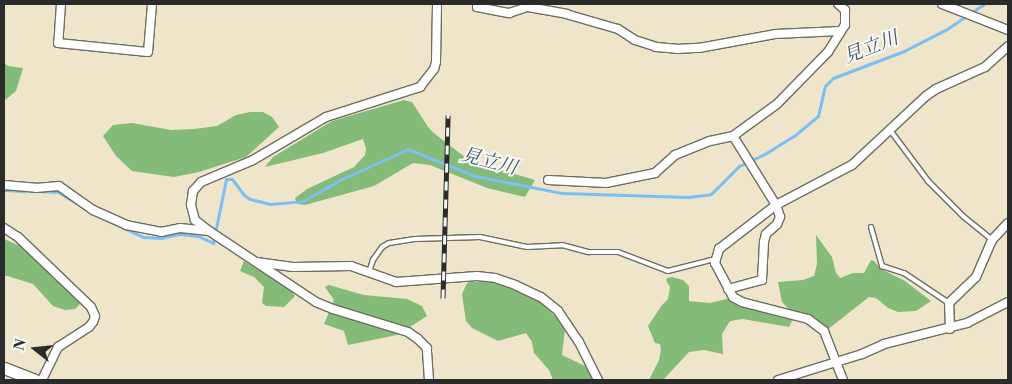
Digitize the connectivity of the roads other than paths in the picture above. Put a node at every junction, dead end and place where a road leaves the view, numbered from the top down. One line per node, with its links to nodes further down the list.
1 (61, 4): 2 (street)
2 (152, 4)
3 (437, 4): 18 (street)
4 (477, 4): 8 (street)
5 (838, 4): 8 (street)
6 (942, 4): 7 (street)
7 (1008, 30)
8 (841, 31): 11 (street)
9 (1008, 46): 10 (street)
10 (889, 129): 14 (street); 19 (lane)
11 (733, 136): 12 (street); 14 (street)
12 (548, 180)
13 (4, 184): 18 (street)
14 (776, 205): 20 (street); 23 (street)
15 (1008, 223): 19 (street)
16 (871, 227): 25 (lane)
17 (4, 228): 30 (street)
18 (209, 231): 21 (street)
19 (992, 240): 25 (street)
20 (715, 259): 22 (lane); 23 (street)
21 (254, 261): 22 (street); 31 (street)
22 (370, 272): 32 (street)
23 (728, 288): 27 (street)
24 (1008, 302): 26 (street)
25 (949, 303): 26 (street)
26 (950, 329): 27 (street)
27 (836, 362): 33 (street); 34 (street)
28 (4, 368): 29 (main road)
29 (35, 380)
30 (42, 380)
31 (428, 380)
32 (598, 380)
33 (778, 380)
34 (843, 380)

